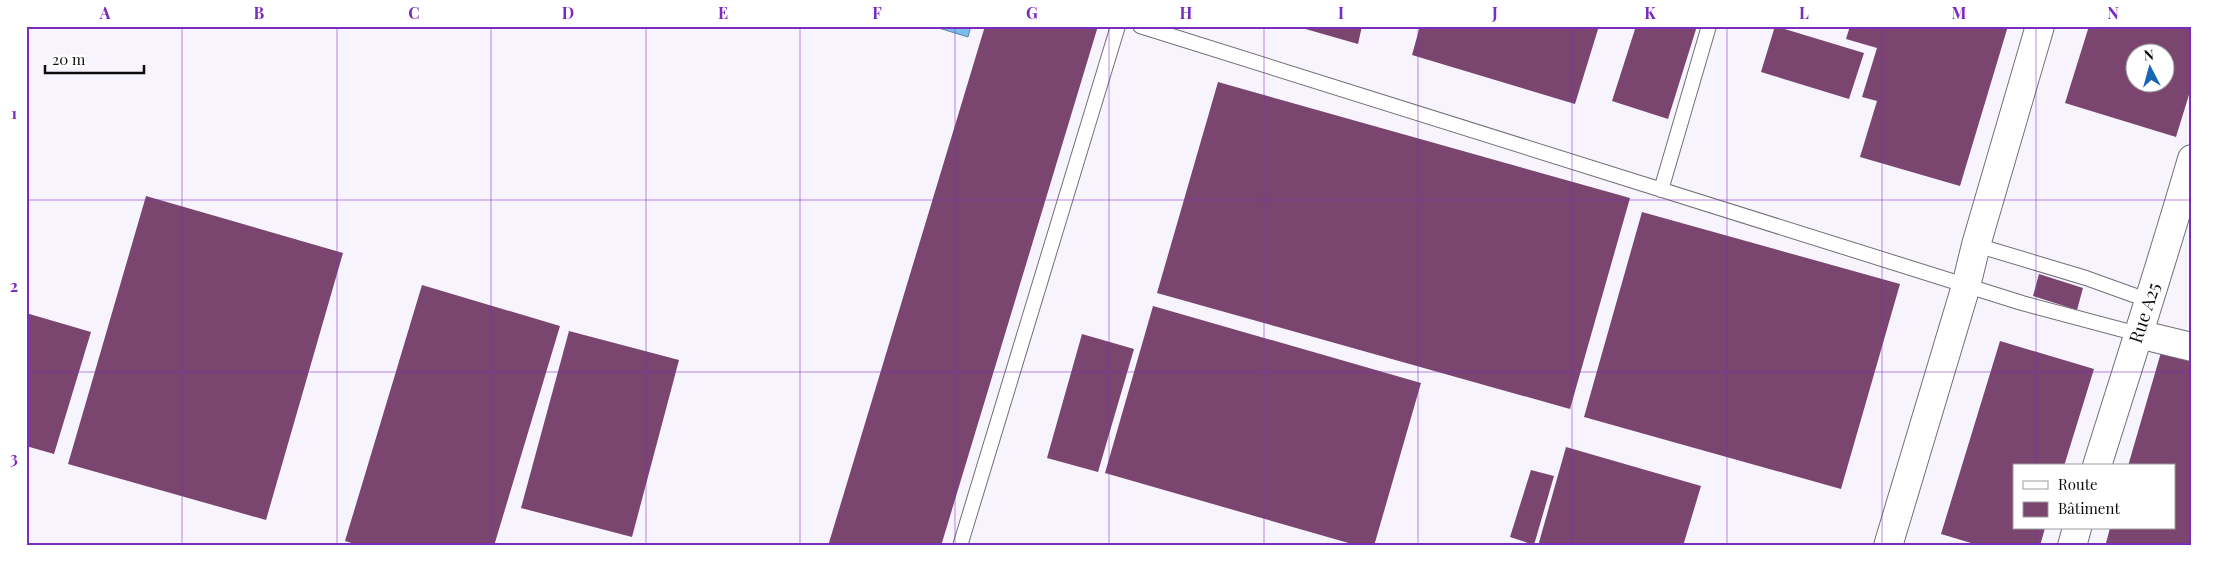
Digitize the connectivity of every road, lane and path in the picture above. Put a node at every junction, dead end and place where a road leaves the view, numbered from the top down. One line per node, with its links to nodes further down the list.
1 (1118, 26): 14 (lane)
2 (1140, 26): 6 (lane)
3 (1709, 26): 6 (lane)
4 (2040, 26): 7 (street)
5 (2192, 159): 9 (street, Rue A25)
6 (1661, 190): 8 (lane)
7 (1976, 245): 8 (street); 9 (lane)
8 (1966, 286): 10 (lane); 15 (street)
9 (2150, 301): 10 (street, Rue A25)
10 (2138, 334): 11 (street); 12 (street, Rue A25)
11 (2192, 346)
12 (2098, 464)
13 (2076, 530): 16 (street)
14 (960, 546)
15 (1888, 546)
16 (2072, 546)

